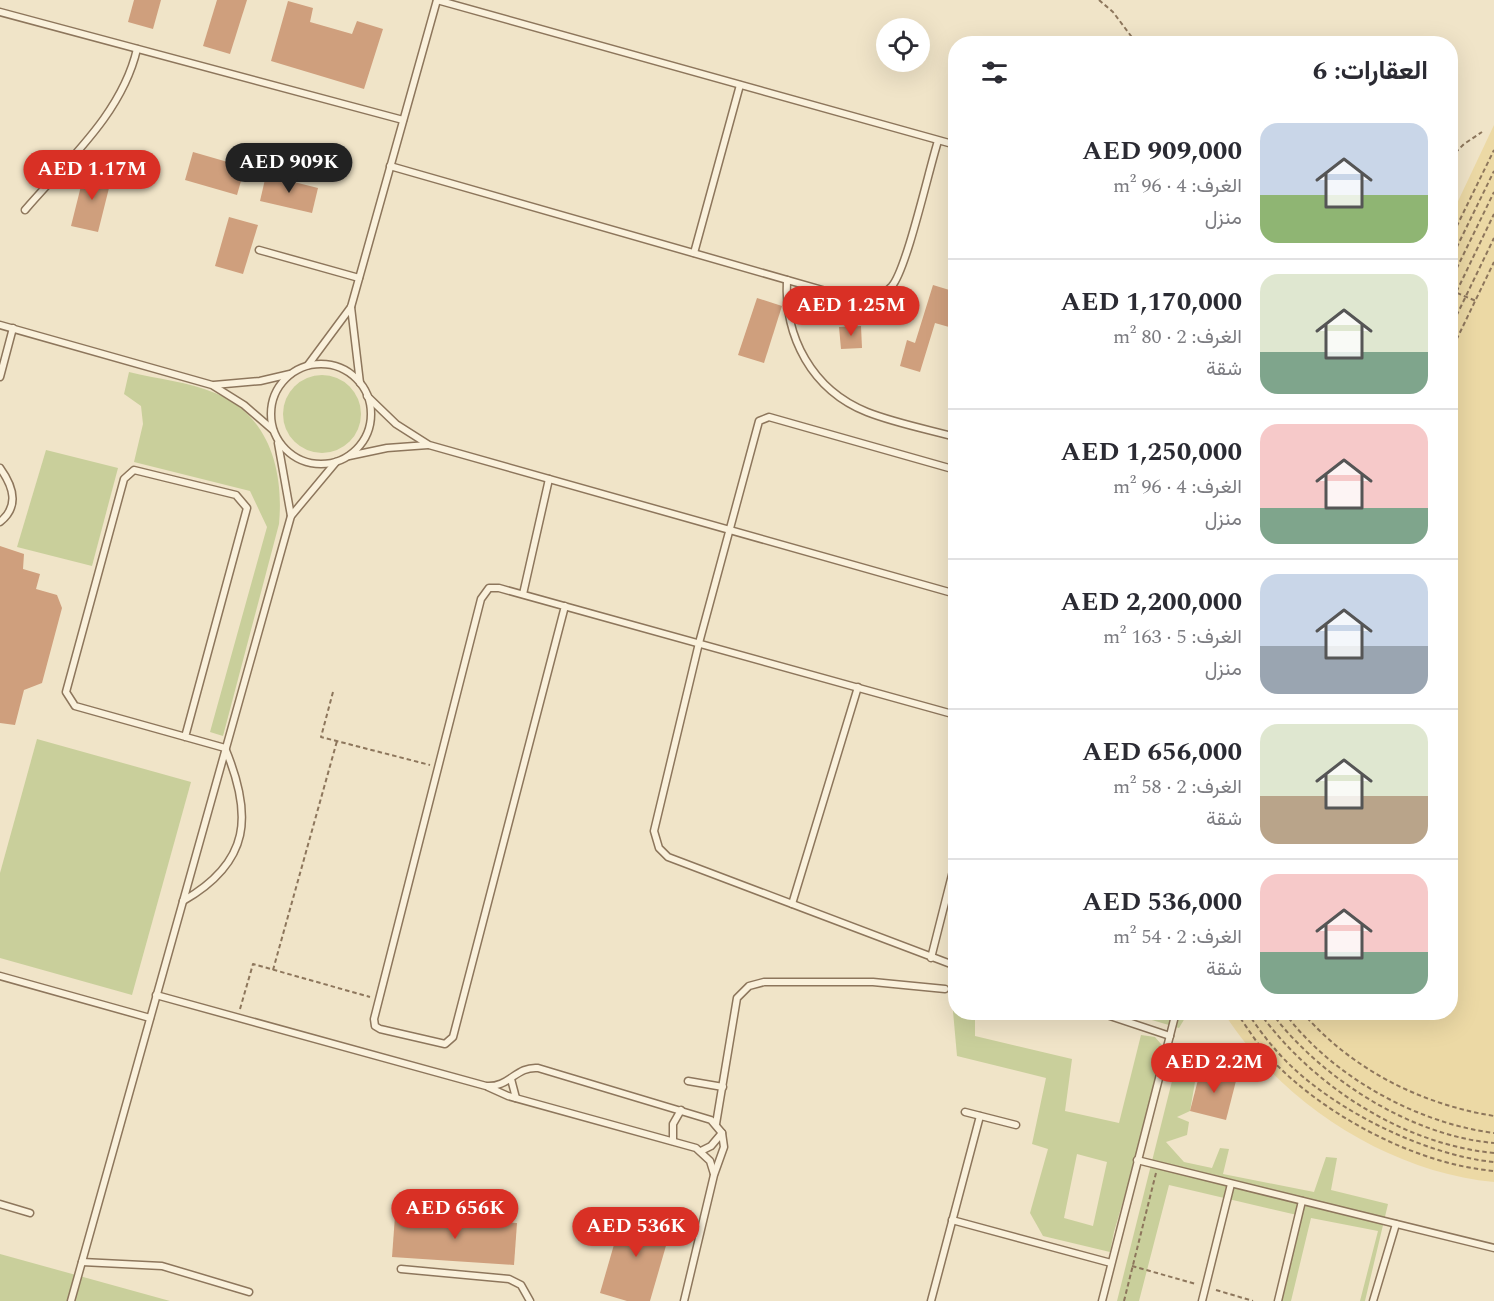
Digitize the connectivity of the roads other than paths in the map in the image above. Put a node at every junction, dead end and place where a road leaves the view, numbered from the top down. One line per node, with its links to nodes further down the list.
1 (437, 0): 4 (lane); 5 (lane)
2 (0, 12): 3 (lane)
3 (137, 49): 5 (lane); 9 (lane)
4 (740, 85): 6 (lane); 11 (lane)
5 (403, 120): 8 (lane)
6 (938, 141): 7 (lane); 13 (lane)
7 (948, 144)
8 (390, 166): 11 (lane); 12 (lane)
9 (25, 210)
10 (259, 250): 12 (lane)
11 (694, 253): 13 (lane)
12 (359, 278): 14 (lane)
13 (787, 280): 24 (lane)
14 (351, 307): 17 (lane); 20 (lane)
15 (0, 325): 16 (lane)
16 (13, 328): 19 (lane); 21 (lane)
17 (308, 365): 18 (lane); 20 (lane)
18 (291, 374): 21 (lane); 23 (lane)
19 (0, 377)
20 (360, 383): 22 (lane)
21 (212, 385): 23 (lane)
22 (368, 396): 26 (lane); 27 (lane)
23 (273, 430): 25 (lane)
24 (948, 435)
25 (278, 440): 28 (lane); 32 (lane)
26 (429, 445): 27 (lane); 31 (lane)
27 (348, 456): 28 (lane)
28 (336, 462): 32 (lane)
29 (0, 468): 33 (lane)
30 (948, 468): 34 (lane)
31 (549, 479): 34 (lane); 36 (lane)
32 (291, 516): 42 (lane)
33 (0, 522)
34 (728, 530): 35 (lane); 38 (lane)
35 (948, 592)
36 (524, 594): 37 (lane); 37 (lane)
37 (565, 606): 38 (lane)
38 (699, 643): 39 (lane); 45 (lane)
39 (858, 687): 40 (lane); 45 (lane)
40 (948, 712)
41 (185, 737): 41 (lane); 42 (lane)
42 (225, 748): 44 (lane); 44 (lane)
43 (948, 891): 46 (lane)
44 (183, 901): 50 (lane)
45 (792, 904): 46 (lane)
46 (931, 958): 47 (lane)
47 (948, 963)
48 (0, 976): 51 (lane)
49 (945, 989): 58 (lane)
50 (156, 995): 51 (lane); 57 (lane)
51 (150, 1018): 77 (lane)
52 (1122, 1020): 54 (lane)
53 (1174, 1020): 54 (lane)
54 (1170, 1036): 68 (lane)
55 (511, 1079): 57 (lane); 59 (lane); 60 (lane)
56 (688, 1081): 58 (lane)
57 (486, 1086): 59 (lane)
58 (723, 1087): 63 (lane)
59 (516, 1098): 66 (lane)
60 (681, 1110): 63 (lane); 66 (lane)
61 (965, 1112): 62 (lane)
62 (980, 1116): 64 (lane); 74 (lane)
63 (716, 1124): 65 (lane)
64 (1016, 1125)
65 (722, 1133): 67 (lane); 69 (lane)
66 (673, 1141): 67 (lane)
67 (702, 1151): 69 (lane)
68 (1137, 1160): 70 (lane); 78 (lane)
69 (714, 1175): 83 (lane)
70 (1231, 1184): 71 (lane); 86 (lane)
71 (1302, 1201): 75 (lane); 87 (lane)
72 (0, 1204): 73 (lane)
73 (30, 1213)
74 (952, 1220): 78 (lane); 84 (lane)
75 (1396, 1224): 76 (lane); 88 (lane)
76 (1494, 1248)
77 (82, 1262): 80 (lane); 81 (lane)
78 (1111, 1263): 85 (lane)
79 (401, 1269): 82 (lane)
80 (249, 1292)
81 (71, 1301)
82 (530, 1301)
83 (684, 1301)
84 (931, 1301)
85 (1102, 1301)
86 (1202, 1301)
87 (1278, 1301)
88 (1373, 1301)

